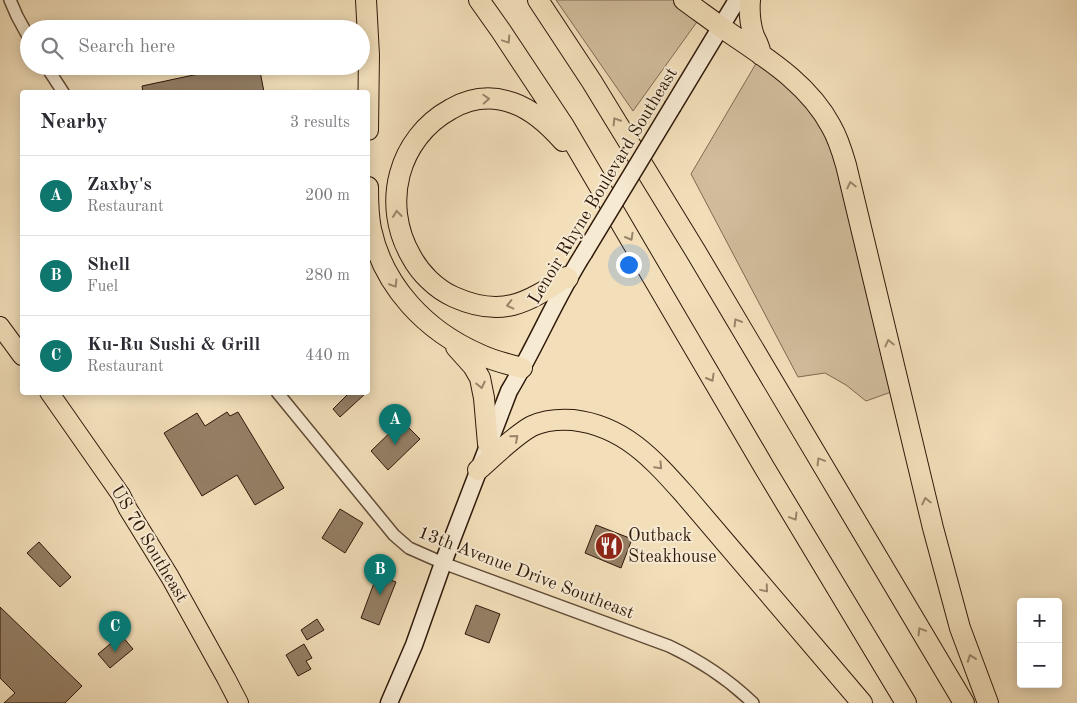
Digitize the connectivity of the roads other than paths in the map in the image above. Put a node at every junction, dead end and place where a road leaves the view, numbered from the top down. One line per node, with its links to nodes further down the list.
1 (10, 0): 9 (street)
2 (366, 0): 8 (highway)
3 (479, 0): 16 (highway, one-way to 16)
4 (538, 0): 33 (highway, one-way to 4)
5 (684, 0): 10 (highway)
6 (737, 0): 10 (main road, Lenoir Rhyne Boulevard Southeast)
7 (750, 0): 11 (highway)
8 (367, 20)
9 (20, 22)
10 (721, 27): 11 (highway); 18 (main road, Lenoir Rhyne Boulevard Southeast, bridge)
11 (761, 54): 34 (highway, one-way to 11)
12 (52, 75): 14 (street)
13 (369, 75): 15 (highway)
14 (62, 90)
15 (369, 90)
16 (602, 189): 18 (highway, one-way to 16); 32 (highway, one-way to 32)
17 (370, 222): 20 (highway, one-way to 20)
18 (568, 278): 22 (main road, Lenoir Rhyne Boulevard Southeast)
19 (0, 326): 21 (main road)
20 (442, 334): 22 (highway); 25 (highway, one-way to 25)
21 (20, 353)
22 (522, 368): 25 (main road, Lenoir Rhyne Boulevard Southeast)
23 (51, 395): 28 (main road, US 70 Southeast)
24 (279, 395): 27 (street, 13th Avenue Drive Southeast)
25 (488, 444): 26 (main road, Lenoir Rhyne Boulevard Southeast)
26 (478, 470): 27 (main road, Lenoir Rhyne Boulevard Southeast); 31 (highway, one-way to 31)
27 (443, 563): 29 (main road, Lenoir Rhyne Boulevard Southeast); 30 (street, 13th Avenue Drive Southeast)
28 (238, 703)
29 (389, 703)
30 (753, 703)
31 (862, 703)
32 (906, 703)
33 (964, 703)
34 (988, 703)

